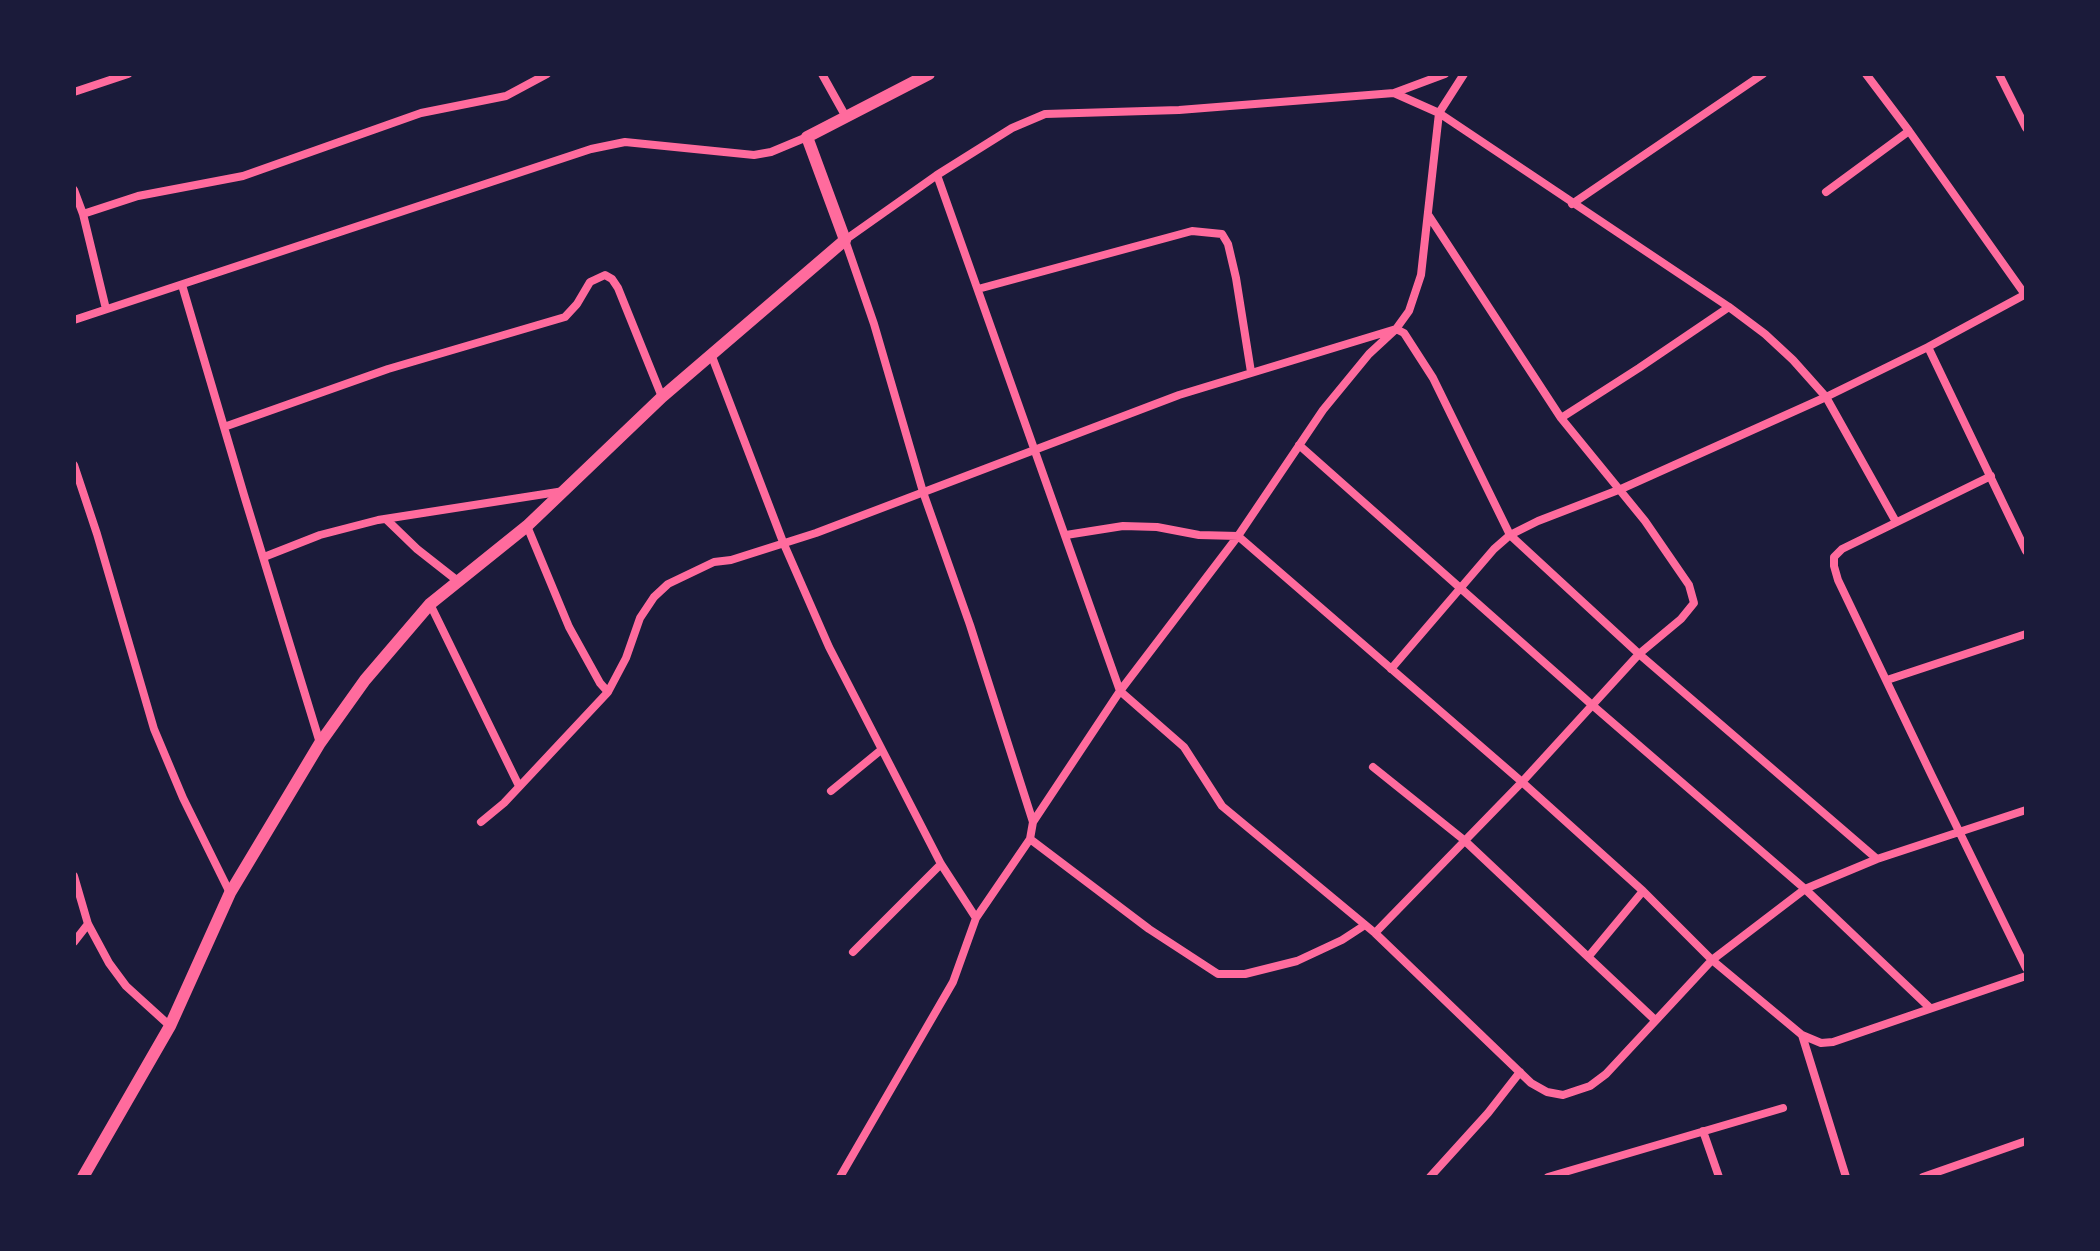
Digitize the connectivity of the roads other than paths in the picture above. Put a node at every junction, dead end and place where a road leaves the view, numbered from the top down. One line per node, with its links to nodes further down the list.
1 (128, 74): 10 (street)
2 (547, 74): 21 (street)
3 (822, 74): 13 (street)
4 (929, 74): 13 (main road)
5 (1445, 74): 11 (street)
6 (1464, 74): 12 (street)
7 (1763, 74): 20 (street)
8 (1866, 74): 15 (street)
9 (1999, 74): 14 (street)
10 (74, 92)
11 (1394, 93): 12 (street); 17 (street)
12 (1439, 113): 20 (street); 22 (street)
13 (846, 117): 16 (main road)
14 (2026, 128)
15 (1909, 131): 19 (street); 26 (street)
16 (807, 137): 23 (main road); 24 (street)
17 (937, 175): 23 (street); 25 (street)
18 (74, 190): 21 (street)
19 (1826, 192)
20 (1572, 204): 27 (street)
21 (83, 214): 28 (street)
22 (1428, 215): 30 (street); 36 (street)
23 (845, 240): 32 (main road); 44 (street)
24 (182, 285): 28 (street); 37 (street)
25 (978, 289): 33 (street); 39 (street)
26 (2025, 295): 31 (street)
27 (1729, 307): 35 (street); 36 (street)
28 (106, 309): 29 (street)
29 (74, 320)
30 (1396, 329): 33 (street); 38 (street); 49 (street)
31 (1928, 347): 35 (street); 41 (street)
32 (711, 354): 34 (main road); 51 (street)
33 (1251, 372): 39 (street)
34 (662, 397): 37 (street); 43 (main road)
35 (1826, 397): 42 (street); 46 (street)
36 (1561, 418): 42 (street)
37 (224, 427): 53 (street)
38 (1299, 445): 50 (street); 55 (street)
39 (1035, 449): 44 (street); 48 (street)
40 (74, 465): 81 (street)
41 (1991, 476): 46 (street); 52 (street)
42 (1621, 489): 49 (street); 58 (street)
43 (565, 491): 45 (street); 47 (main road)
44 (923, 492): 51 (street); 72 (street)
45 (387, 520): 53 (street); 54 (street)
46 (1896, 522): 60 (street)
47 (527, 526): 54 (main road); 62 (street)
48 (1066, 535): 50 (street); 61 (street)
49 (1510, 535): 55 (street); 58 (street)
50 (1238, 536): 59 (street); 61 (street)
51 (783, 542): 62 (street); 65 (street)
52 (2026, 551)
53 (264, 557): 64 (street)
54 (459, 582): 56 (main road)
55 (1461, 589): 59 (street); 63 (street)
56 (430, 604): 64 (main road); 68 (street)
57 (2026, 634): 60 (street)
58 (1639, 654): 63 (street); 76 (street)
59 (1391, 669): 67 (street)
60 (1887, 680): 73 (street)
61 (1120, 691): 72 (street); 84 (street)
62 (608, 692): 68 (street)
63 (1591, 704): 67 (street); 79 (street)
64 (320, 743): 81 (main road)
65 (881, 750): 69 (street); 77 (street)
66 (1373, 767): 75 (street)
67 (1522, 782): 75 (street); 80 (street)
68 (519, 786): 71 (street)
69 (831, 791)
70 (2026, 810): 73 (street)
71 (481, 822)
72 (1033, 822): 74 (street)
73 (1959, 832): 76 (street); 90 (street)
74 (1030, 839): 82 (street); 84 (street)
75 (1464, 840): 85 (street); 88 (street)
76 (1877, 859): 79 (street)
77 (941, 864): 82 (street); 87 (street)
78 (74, 876): 83 (street)
79 (1805, 889): 89 (street); 92 (street)
80 (1643, 891): 88 (street); 89 (street)
81 (230, 893): 94 (main road)
82 (976, 918): 102 (street)
83 (88, 924): 86 (street); 94 (street)
84 (1365, 925): 85 (street)
85 (1375, 933): 96 (street)
86 (74, 942)
87 (853, 952)
88 (1589, 956): 93 (street)
89 (1712, 960): 93 (street); 95 (street)
90 (2026, 968)
91 (2026, 976): 92 (street)
92 (1930, 1008): 95 (street)
93 (1654, 1019): 96 (street)
94 (170, 1026): 101 (main road)
95 (1802, 1035): 106 (street)
96 (1520, 1072): 103 (street)
97 (1783, 1108): 98 (street)
98 (1703, 1131): 104 (street); 105 (street)
99 (2026, 1141): 107 (street)
100 (74, 1173): 101 (street)
101 (82, 1177)
102 (840, 1177)
103 (1430, 1177)
104 (1548, 1177)
105 (1719, 1177)
106 (1846, 1177)
107 (1923, 1177)

